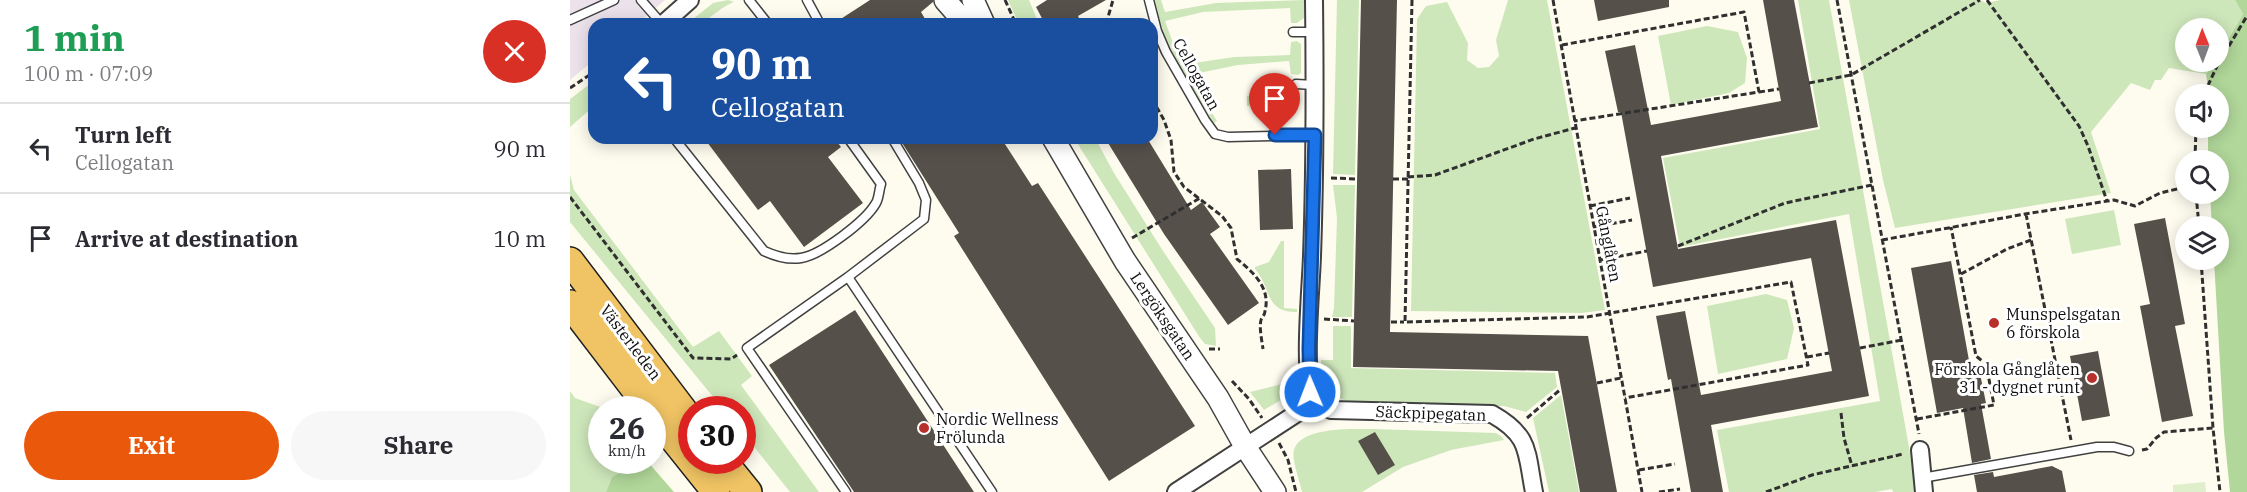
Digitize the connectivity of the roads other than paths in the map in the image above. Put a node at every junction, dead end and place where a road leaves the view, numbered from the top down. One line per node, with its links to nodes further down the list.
1 (614, 0): 17 (lane)
2 (641, 0): 10 (lane)
3 (690, 0): 11 (street)
4 (749, 0): 12 (lane)
5 (807, 0): 13 (lane)
6 (945, 0): 14 (street)
7 (973, 0): 15 (street)
8 (1149, 0): 16 (lane, Cellogatan)
9 (1314, 0): 19 (street)
10 (658, 18)
11 (670, 18)
12 (762, 18)
13 (817, 18)
14 (961, 18)
15 (981, 18)
16 (1154, 18)
17 (570, 20)
18 (1293, 32): 19 (lane)
19 (1314, 32): 22 (street)
20 (1158, 33): 23 (lane, Cellogatan)
21 (1296, 84): 22 (lane)
22 (1314, 85): 23 (street)
23 (1315, 135): 32 (street)
24 (679, 144): 25 (lane)
25 (852, 144)
26 (896, 144): 29 (lane)
27 (1057, 144): 35 (street, Lergöksgatan)
28 (570, 261): 33 (highway, Västerleden)
29 (848, 277): 42 (lane); 43 (lane)
30 (570, 304): 31 (highway, Västerleden)
31 (641, 396)
32 (1314, 402): 35 (street); 46 (street, Säckpipegatan)
33 (678, 404)
34 (666, 429): 40 (highway, Västerleden)
35 (1246, 448): 44 (street); 45 (street, Lergöksgatan)
36 (1920, 450): 39 (street)
37 (2129, 451): 39 (lane)
38 (733, 474): 41 (highway)
39 (1923, 485)
40 (716, 492)
41 (748, 492)
42 (846, 492)
43 (992, 492)
44 (1176, 492)
45 (1275, 492)
46 (1534, 492)

